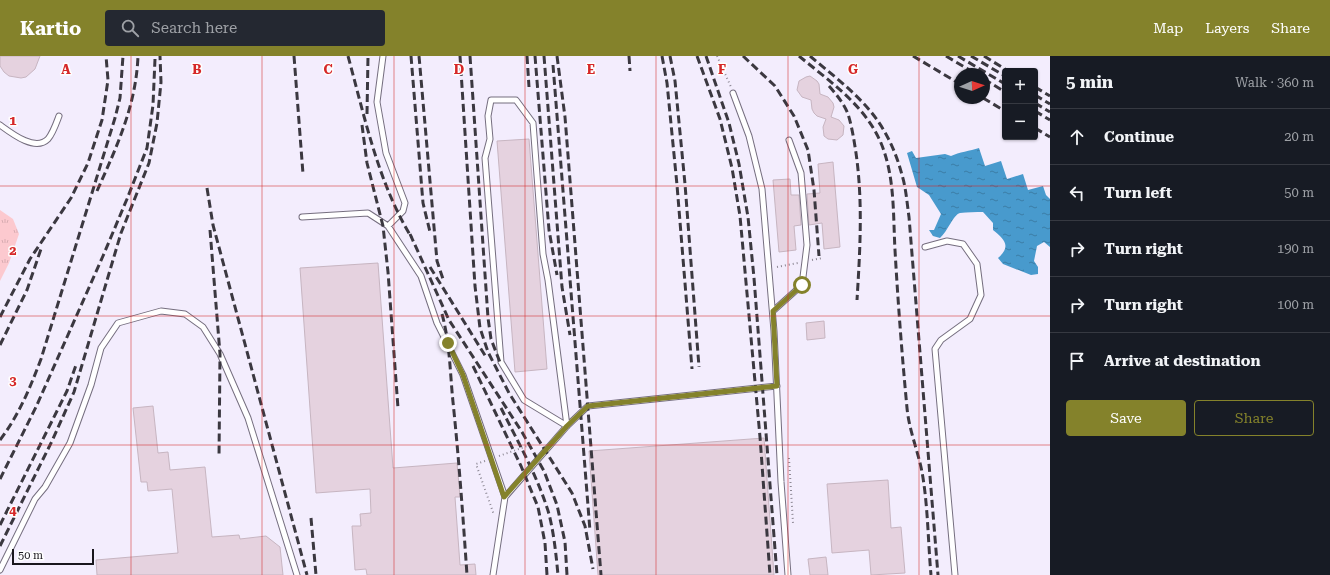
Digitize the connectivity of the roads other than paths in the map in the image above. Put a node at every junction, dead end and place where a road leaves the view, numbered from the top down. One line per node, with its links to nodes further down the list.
1 (383, 56): 7 (lane)
2 (733, 93): 9 (lane)
3 (59, 116): 4 (lane)
4 (0, 125)
5 (789, 140): 9 (lane)
6 (302, 217): 7 (lane)
7 (388, 226): 12 (lane)
8 (925, 247): 17 (lane)
9 (773, 311): 10 (lane)
10 (777, 386): 11 (lane); 16 (lane)
11 (567, 426): 11 (lane); 12 (lane)
12 (504, 497): 15 (lane)
13 (0, 570): 14 (lane)
14 (297, 575)
15 (493, 575)
16 (788, 575)
17 (955, 575)

